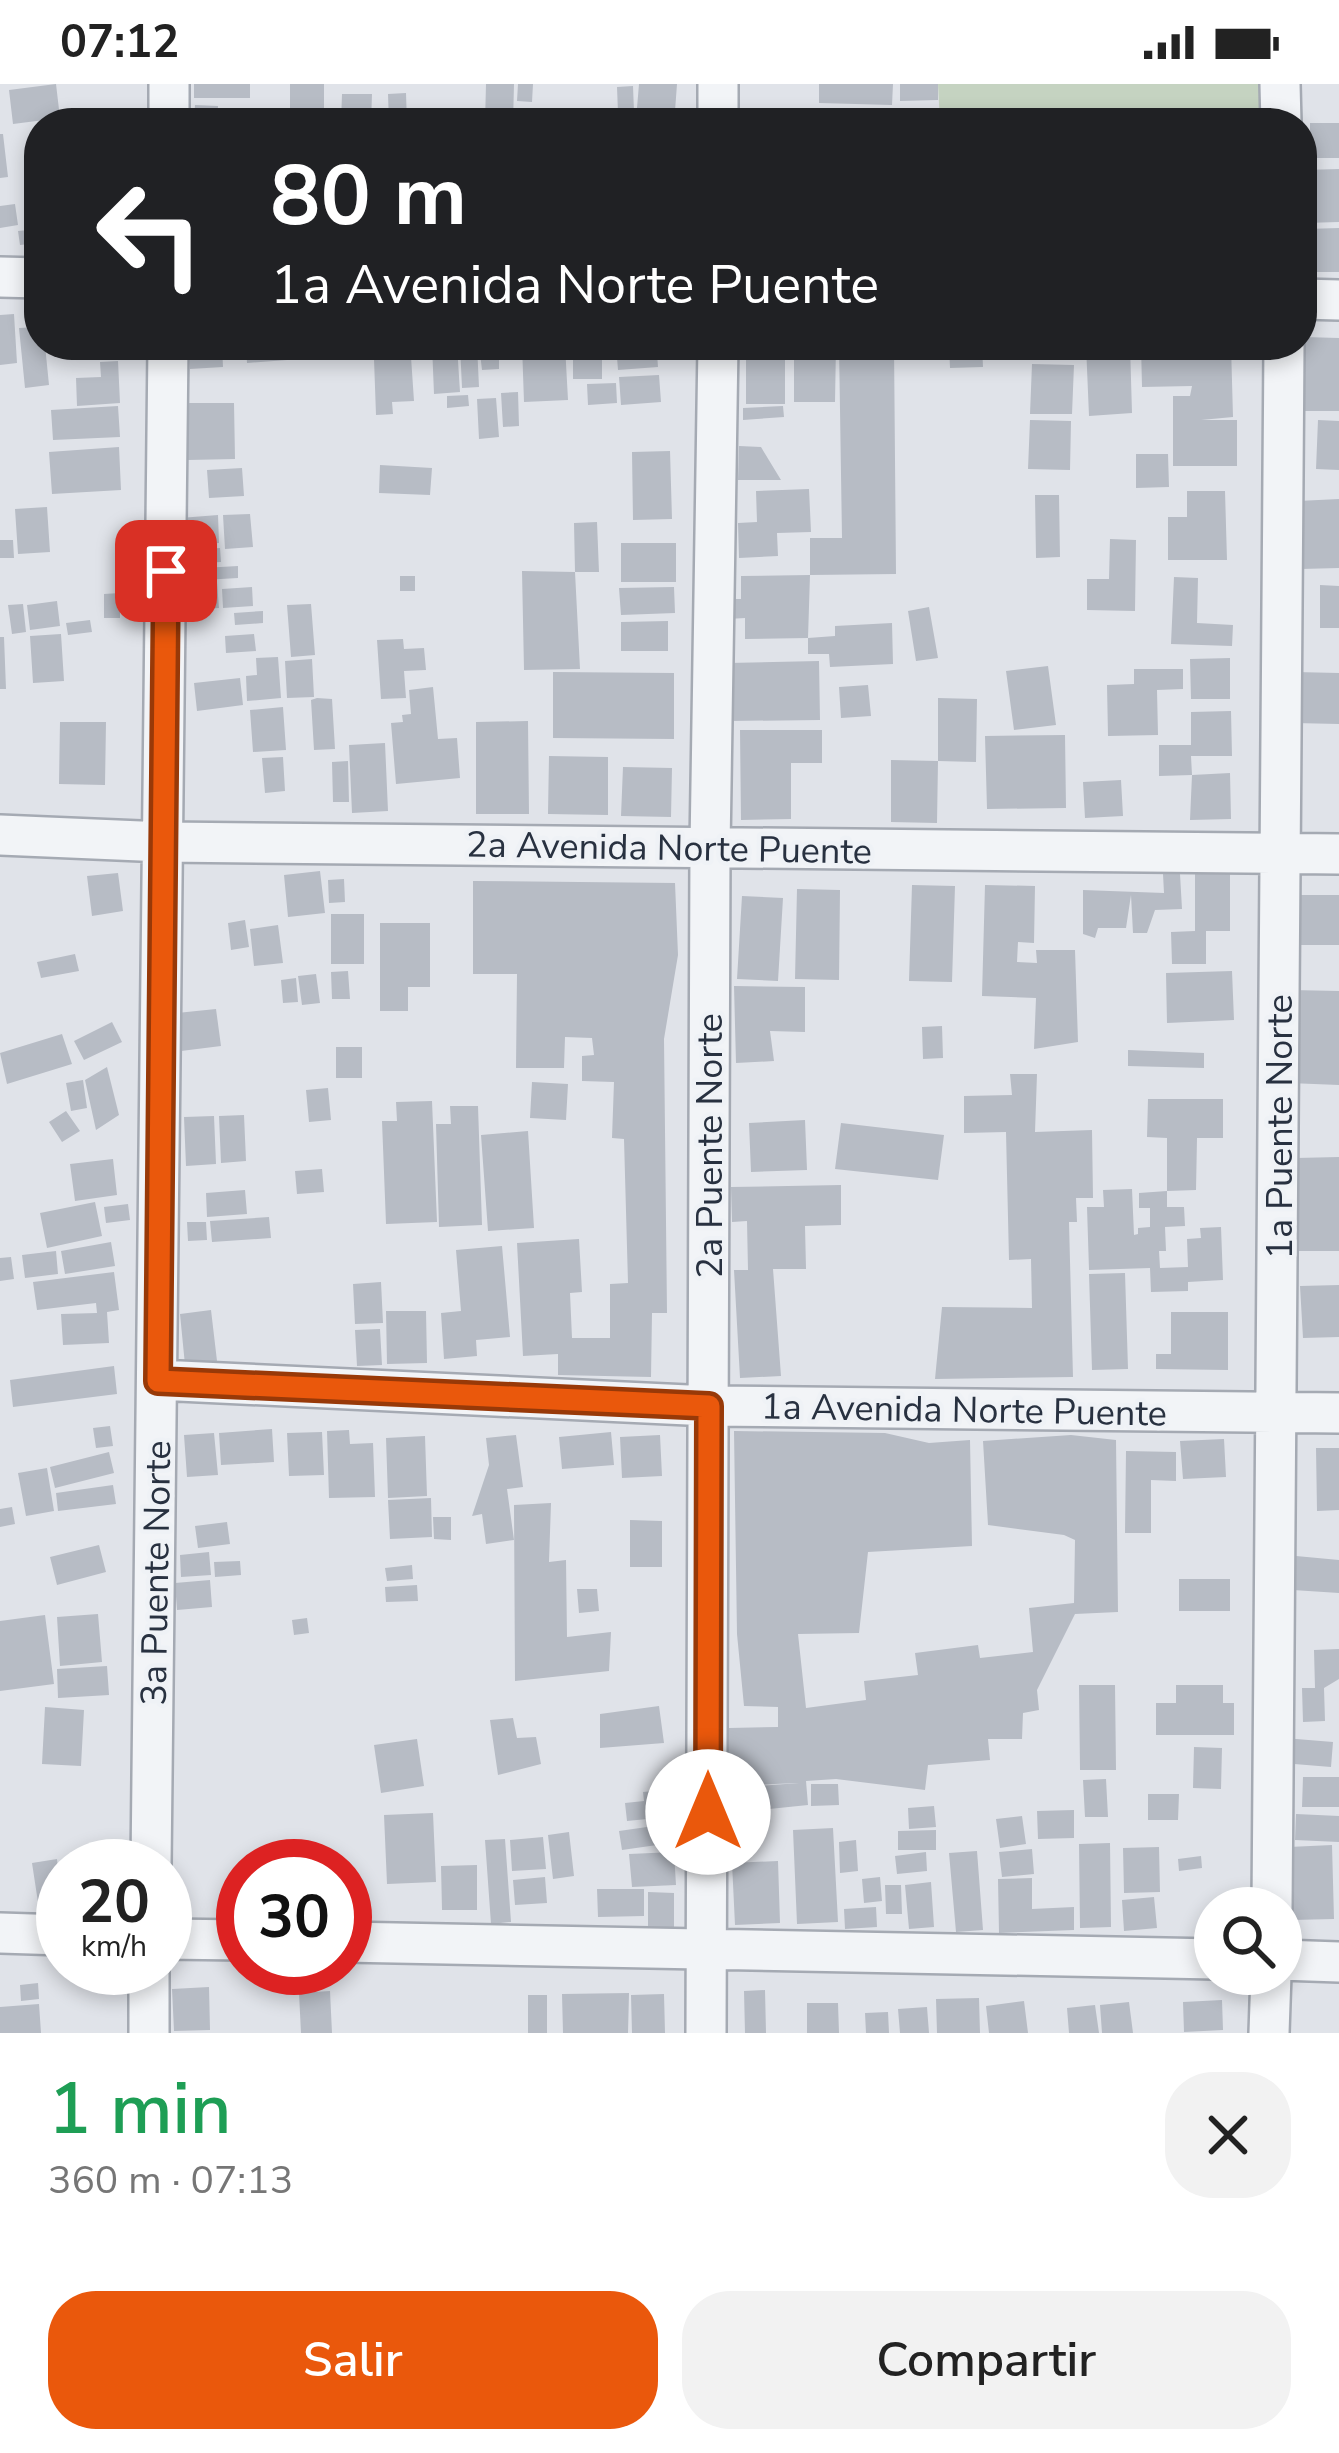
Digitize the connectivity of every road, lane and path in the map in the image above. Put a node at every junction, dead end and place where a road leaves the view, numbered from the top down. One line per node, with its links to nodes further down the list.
1 (168, 360): 5 (street, 3a Puente Norte)
2 (718, 360): 6 (street, 2a Puente Norte)
3 (1284, 360): 7 (street, 1a Puente Norte)
4 (0, 835): 5 (street, 2a Avenida Norte Puente)
5 (164, 842): 6 (street, 2a Avenida Norte Puente); 9 (street, 3a Puente Norte)
6 (710, 847): 7 (street, 2a Avenida Norte Puente); 10 (street, 2a Puente Norte)
7 (1281, 854): 8 (street, 2a Avenida Norte Puente); 11 (street, 1a Puente Norte)
8 (1339, 854)
9 (158, 1381): 10 (street, 1a Avenida Norte Puente); 13 (street, 3a Puente Norte)
10 (709, 1406): 11 (street, 1a Avenida Norte Puente); 18 (street, 2a Puente Norte)
11 (1276, 1412): 12 (street, 1a Avenida Norte Puente); 14 (street, 1a Puente Norte)
12 (1339, 1413)
13 (151, 1839)
14 (1272, 1887)
15 (0, 1933): 16 (street)
16 (36, 1934)
17 (372, 1942): 18 (street)
18 (707, 1947): 19 (street); 25 (street, 2a Puente Norte)
19 (1194, 1958)
20 (1302, 1961): 21 (street)
21 (1339, 1962)
22 (149, 1995): 24 (street)
23 (1270, 1995): 26 (street)
24 (149, 2033)
25 (706, 2033)
26 (1269, 2033)

